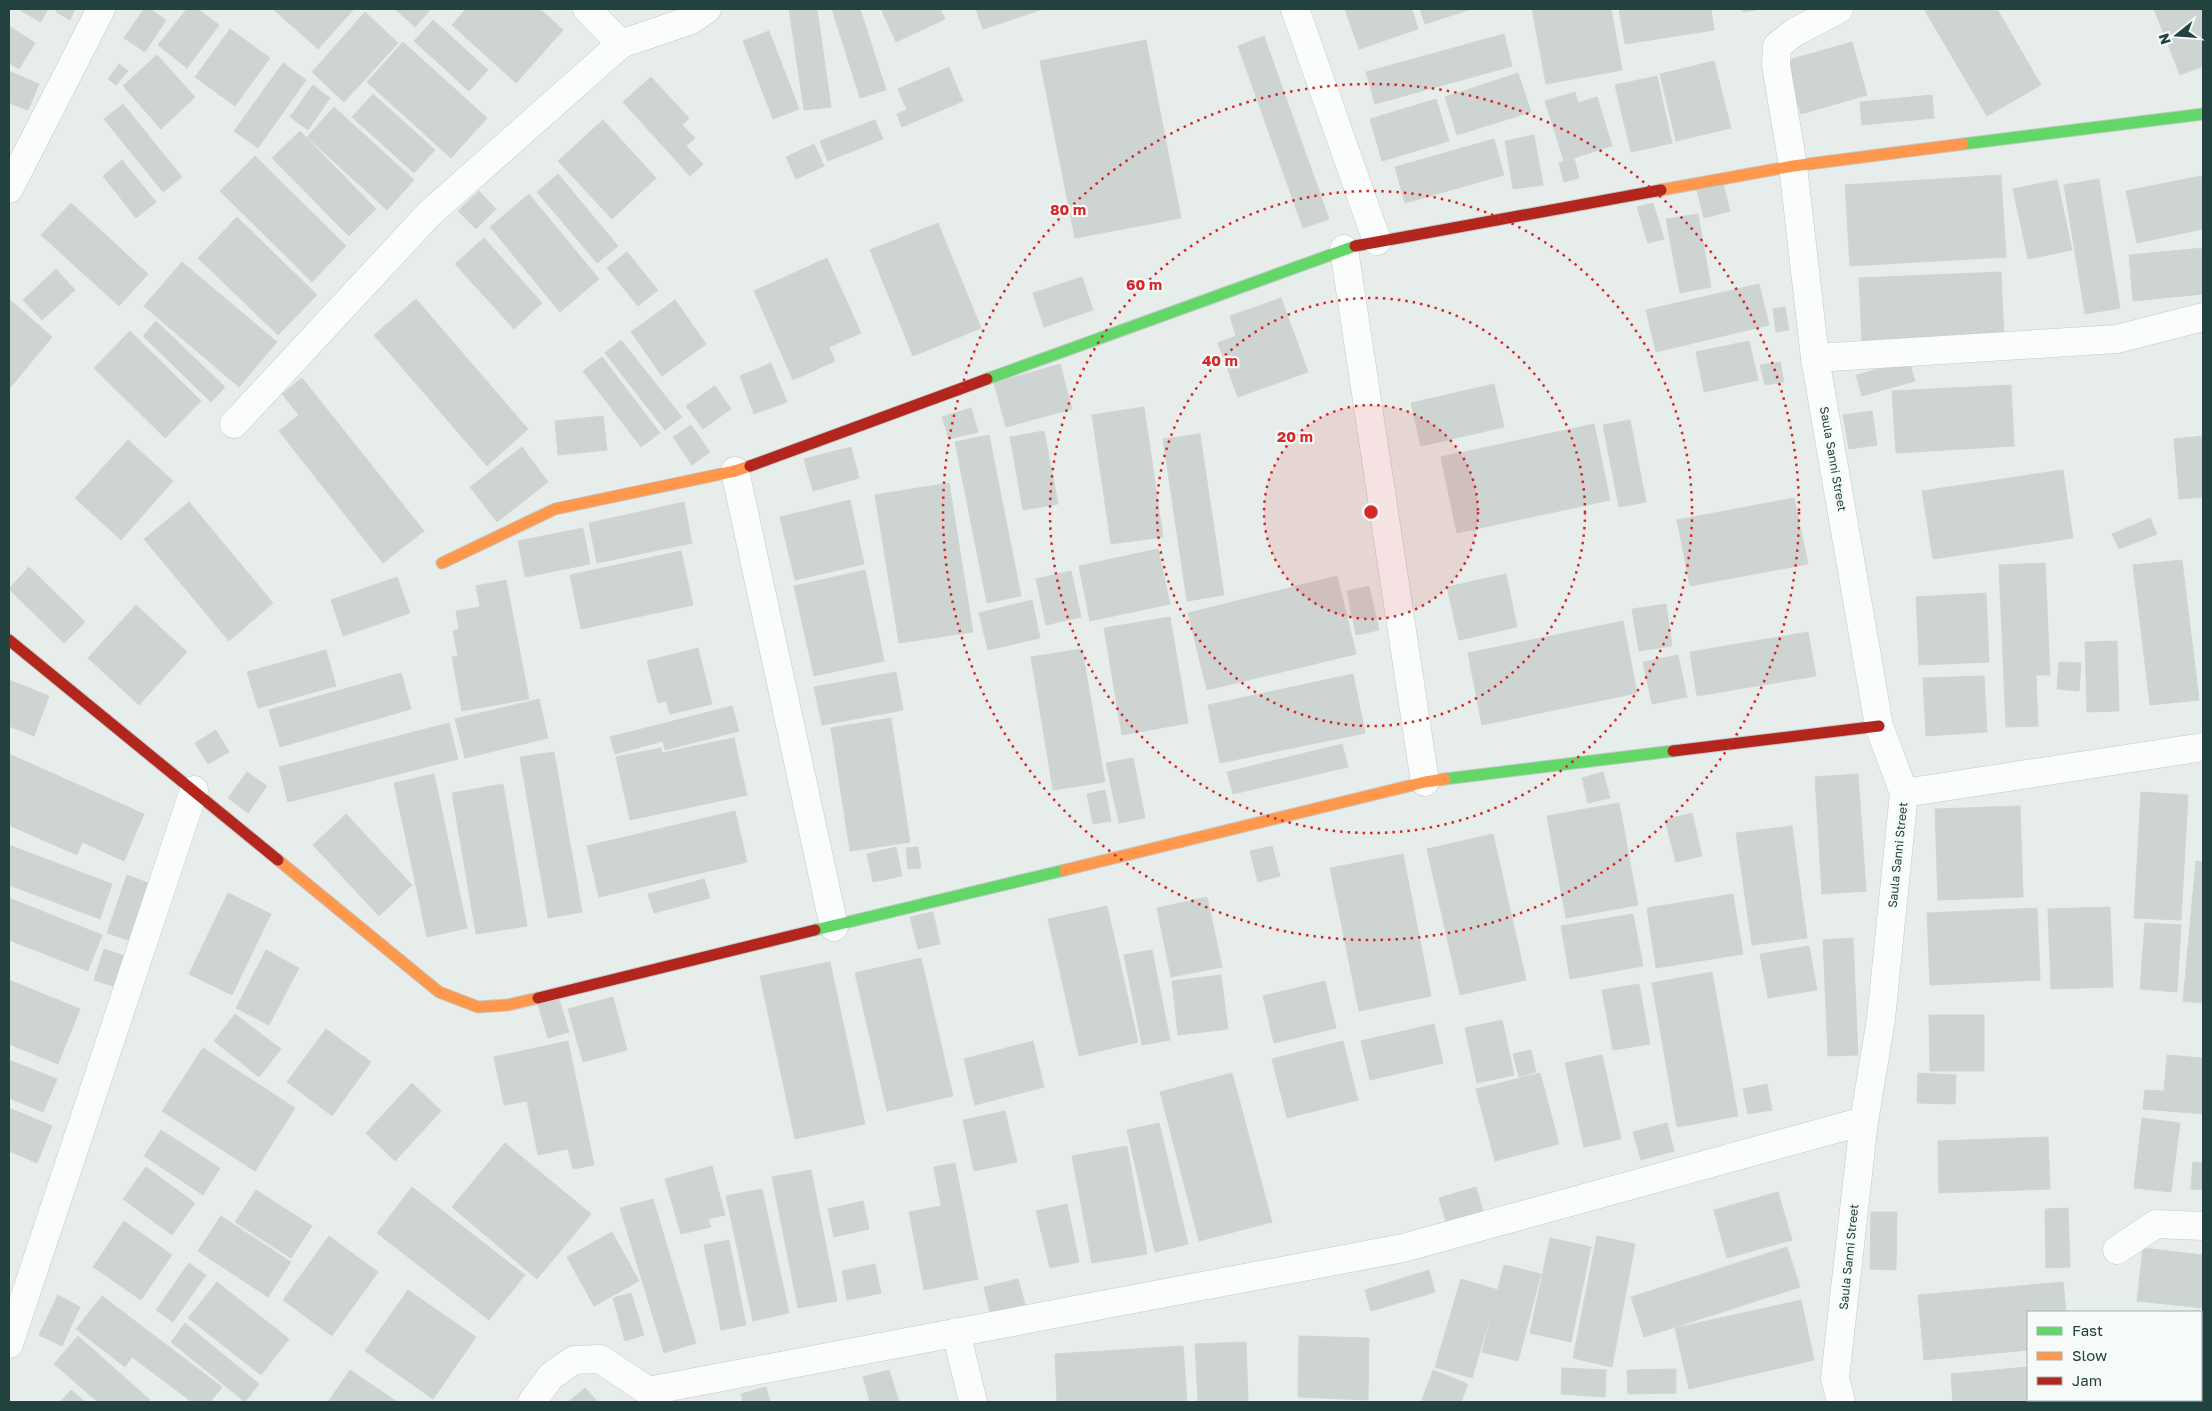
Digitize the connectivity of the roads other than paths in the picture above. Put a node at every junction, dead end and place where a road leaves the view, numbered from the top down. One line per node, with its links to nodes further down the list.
1 (101, 9): 9 (street)
2 (587, 9): 6 (street)
3 (707, 9): 6 (street)
4 (1295, 9): 10 (street)
5 (1839, 9): 8 (street, Saula Sanni Street)
6 (622, 44): 14 (street)
7 (2203, 114): 8 (street)
8 (1793, 166): 10 (street); 13 (street, Saula Sanni Street)
9 (9, 189)
10 (1377, 241): 11 (street)
11 (1344, 249): 15 (street); 20 (street)
12 (2203, 317): 13 (street)
13 (1815, 358): 18 (street, Saula Sanni Street)
14 (234, 424)
15 (735, 471): 16 (street); 23 (street)
16 (442, 563)
17 (9, 640): 21 (street)
18 (1879, 726): 20 (street); 22 (street, Saula Sanni Street)
19 (2203, 747): 22 (street)
20 (1425, 782): 23 (street)
21 (194, 790): 23 (street); 28 (street)
22 (1904, 793): 24 (street, Saula Sanni Street)
23 (834, 927)
24 (1864, 1121): 27 (street); 32 (street, Saula Sanni Street)
25 (2203, 1226): 26 (street)
26 (2117, 1250)
27 (956, 1332): 29 (street); 31 (street)
28 (9, 1344)
29 (653, 1397): 30 (street)
30 (532, 1402)
31 (973, 1402)
32 (1841, 1402)

